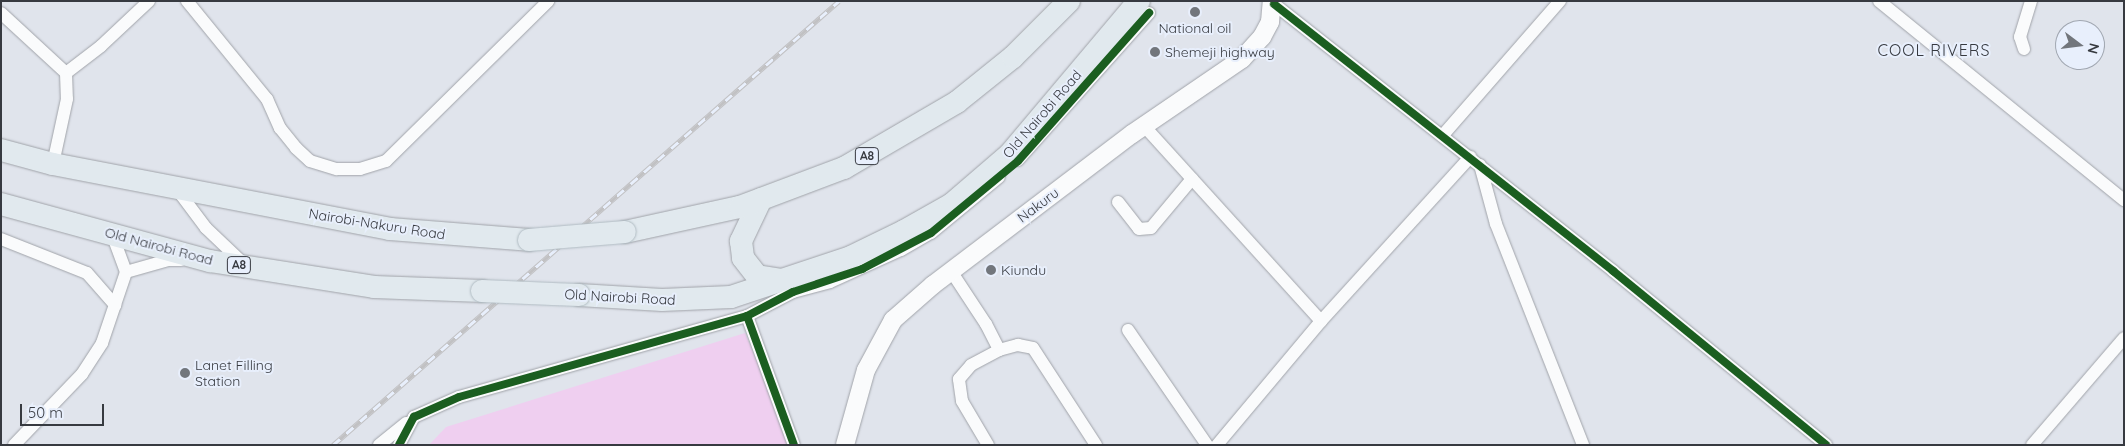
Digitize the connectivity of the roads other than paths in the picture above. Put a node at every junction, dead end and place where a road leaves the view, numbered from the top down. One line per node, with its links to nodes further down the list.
1 (149, 1): 12 (street)
2 (187, 1): 3 (street)
3 (548, 1)
4 (1070, 1): 21 (highway, A8)
5 (1560, 1): 14 (street)
6 (1879, 1): 22 (street)
7 (2031, 1): 11 (street)
8 (1273, 2): 13 (main road, Nakuru); 14 (street)
9 (1144, 7): 31 (highway, Old Nairobi Road / A8); 33 (street)
10 (1, 13): 12 (street)
11 (2024, 49)
12 (66, 73): 17 (street)
13 (1145, 127): 19 (street); 29 (main road, Nakuru)
14 (1443, 136): 16 (street)
15 (1, 150): 17 (highway, A8)
16 (1470, 157): 18 (street); 34 (street)
17 (53, 164): 20 (highway, A8)
18 (1480, 165): 48 (street); 49 (street)
19 (1192, 179): 23 (street); 34 (street)
20 (176, 188): 21 (highway, Nairobi-Nakuru Road / A8, bridge); 28 (street)
21 (761, 199): 31 (highway)
22 (2124, 200)
23 (1118, 202)
24 (1, 204): 25 (highway, Old Nairobi Road / A8)
25 (112, 234): 27 (highway, Old Nairobi Road / A8); 30 (street)
26 (1, 239): 32 (street)
27 (210, 261): 28 (highway, Old Nairobi Road / A8); 30 (street)
28 (246, 266): 31 (highway, Old Nairobi Road / A8, bridge)
29 (951, 271): 37 (street); 43 (main road, Nakuru)
30 (126, 272): 32 (street)
31 (780, 280)
32 (115, 305): 39 (street)
33 (747, 316): 38 (street); 42 (street)
34 (1321, 322): 47 (street)
35 (1128, 330): 46 (street)
36 (2124, 338): 50 (street)
37 (999, 350): 44 (street); 45 (street)
38 (414, 417): 40 (street); 41 (street)
39 (14, 445)
40 (379, 445)
41 (398, 445)
42 (794, 445)
43 (845, 445)
44 (988, 445)
45 (1096, 445)
46 (1208, 445)
47 (1217, 445)
48 (1582, 445)
49 (1826, 445)
50 (2032, 445)

